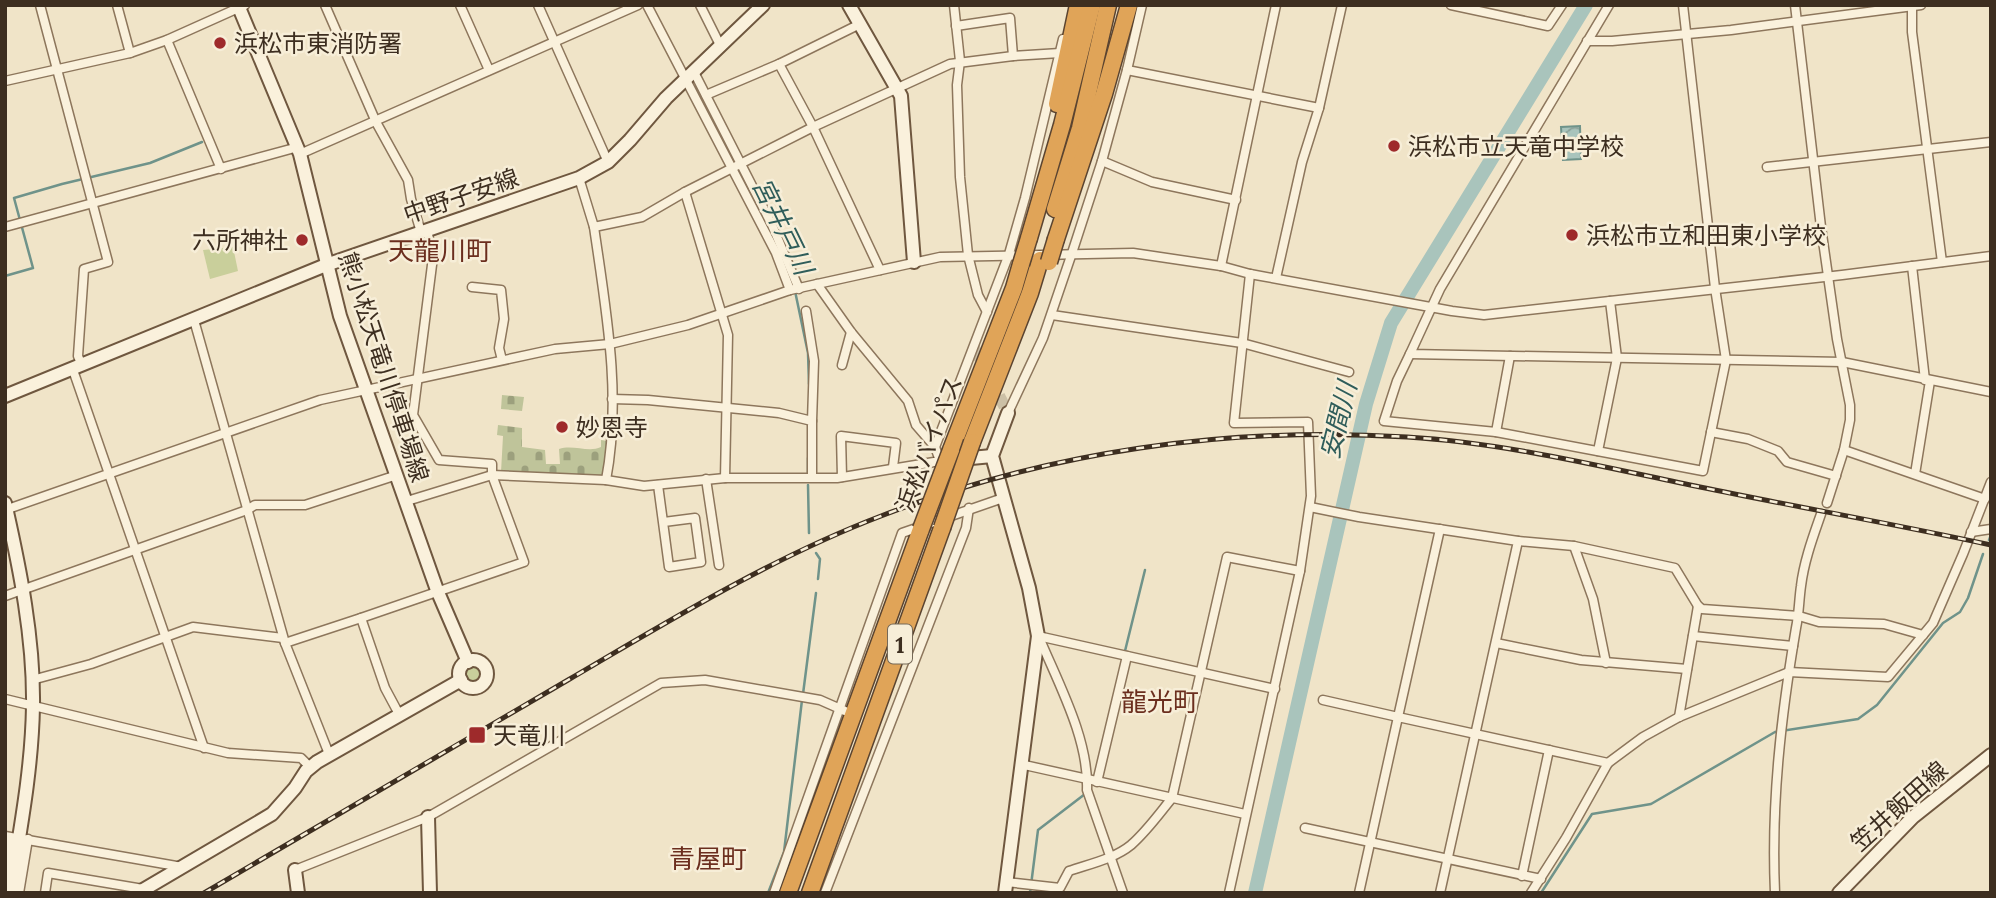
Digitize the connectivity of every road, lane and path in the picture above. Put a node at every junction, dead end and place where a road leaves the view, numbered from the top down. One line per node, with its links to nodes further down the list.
1 (40, 5): 40 (street)
2 (117, 5): 34 (street)
3 (325, 5): 49 (street)
4 (460, 5): 41 (street)
5 (538, 5): 32 (street)
6 (638, 5): 32 (street)
7 (647, 5): 43 (street)
8 (700, 5): 33 (street)
9 (763, 5): 33 (main road, 中野子安線)
10 (849, 5): 27 (main road)
11 (954, 5): 28 (street)
12 (1070, 5): 35 (street)
13 (1078, 5): 67 (highway)
14 (1092, 5): 67 (highway)
15 (1276, 5): 47 (street)
16 (1342, 5): 48 (street)
17 (1451, 5): 25 (street)
18 (1562, 5): 25 (street)
19 (1609, 5): 31 (street)
20 (1683, 5): 29 (street)
21 (1795, 5): 26 (street)
22 (241, 6): 30 (street); 53 (main road, 熊小松天竜川停車場線)
23 (1915, 6): 26 (street); 52 (street)
24 (1127, 7): 36 (street); 36 (street); 85 (highway, bridge)
25 (1494, 10)
26 (1797, 22): 29 (street); 55 (street)
27 (860, 24): 39 (street); 45 (main road)
28 (956, 26): 37 (street); 38 (street)
29 (1687, 33): 31 (street); 83 (street)
30 (167, 40): 34 (street); 59 (street)
31 (1587, 41): 87 (street)
32 (553, 43): 41 (street); 56 (street)
33 (721, 47): 43 (main road, 中野子安線)
34 (130, 53): 40 (street)
35 (1060, 53): 37 (street); 71 (street)
36 (1131, 55): 42 (street)
37 (1013, 56): 38 (street)
38 (960, 61): 45 (street); 69 (street)
39 (779, 64): 46 (street); 50 (street)
40 (57, 68): 44 (street); 63 (street)
41 (489, 70): 49 (street)
42 (1127, 70): 47 (street); 54 (street)
43 (690, 75): 46 (street); 56 (main road, 中野子安線); 57 (street)
44 (5, 81)
45 (898, 90): 50 (street); 72 (main road)
46 (706, 95): 57 (street)
47 (1258, 96): 48 (street); 62 (street)
48 (1319, 108): 80 (street)
49 (376, 122): 53 (street); 66 (street)
50 (813, 127): 57 (street); 77 (street)
51 (1991, 142): 52 (street)
52 (1928, 149): 55 (street); 73 (street)
53 (299, 150): 59 (street); 74 (main road, 熊小松天竜川停車場線)
54 (1102, 161): 62 (street); 68 (street)
55 (1813, 161): 58 (street); 79 (street)
56 (608, 162): 60 (main road, 中野子安線)
57 (737, 167): 61 (street); 84 (street)
58 (1767, 167)
59 (221, 169): 63 (street)
60 (579, 178): 65 (street); 66 (main road, 中野子安線)
61 (685, 192): 65 (street); 89 (street)
62 (1236, 200): 75 (street)
63 (93, 204): 64 (street); 103 (street)
64 (5, 227)
65 (594, 227): 95 (street)
66 (424, 231): 74 (main road, 中野子安線); 105 (street)
67 (1026, 238): 71 (highway, bridge)
68 (1072, 253): 71 (street); 75 (street); 91 (street)
69 (968, 255): 71 (street); 72 (street); 90 (street)
70 (1991, 256): 73 (street)
71 (1016, 260): 85 (highway); 90 (street)
72 (914, 262): 77 (street)
73 (1942, 262): 76 (street)
74 (326, 265): 92 (main road, 中野子安線); 107 (main road, 熊小松天竜川停車場線)
75 (1221, 266): 78 (street)
76 (1912, 266): 79 (street); 106 (street)
77 (880, 270): 81 (street)
78 (1250, 274): 80 (street); 94 (street)
79 (1829, 277): 83 (street); 101 (street)
80 (1276, 278): 87 (street)
81 (817, 285): 84 (street); 93 (street)
82 (472, 287): 99 (street)
83 (1715, 288): 86 (street); 100 (street)
84 (795, 290): 89 (street)
85 (1022, 291): 119 (highway, 浜松バイパス / 1); 214 (highway, 浜松バイパス / 1, bridge)
86 (1610, 301): 87 (street); 98 (street)
87 (1429, 307): 96 (street)
88 (806, 311): 113 (street)
89 (722, 312): 95 (street); 111 (street)
90 (988, 312): 119 (street)
91 (1052, 315): 94 (street); 112 (street)
92 (194, 320): 103 (main road, 中野子安線); 116 (street)
93 (851, 331): 102 (street); 119 (street)
94 (1242, 343): 104 (street); 138 (street)
95 (610, 344): 99 (street); 110 (street)
96 (1410, 354): 97 (street); 114 (street)
97 (1510, 356): 98 (street); 114 (street)
98 (1617, 358): 100 (street); 118 (street)
99 (502, 360): 105 (street)
100 (1726, 360): 101 (street); 115 (street)
101 (1842, 362): 106 (street); 117 (street)
102 (842, 365)
103 (78, 368): 109 (main road, 中野子安線); 122 (street)
104 (1349, 372)
105 (418, 378): 107 (street); 125 (street)
106 (1928, 380): 108 (street); 123 (street)
107 (367, 389): 116 (street); 124 (main road, 熊小松天竜川停車場線)
108 (1991, 393)
109 (5, 396)
110 (612, 399): 111 (street); 131 (street)
111 (726, 408): 113 (street); 129 (street)
112 (1008, 413): 120 (main road)
113 (810, 421): 127 (street)
114 (1496, 432): 118 (street)
115 (1711, 432): 118 (street); 126 (street)
116 (225, 433): 122 (street); 141 (street)
117 (1844, 450): 123 (street); 126 (street)
118 (1598, 451)
119 (942, 453): 120 (main road); 121 (street); 213 (highway, 浜松バイパス / 1, bridge)
120 (992, 456): 134 (main road)
121 (893, 467): 128 (street); 128 (street)
122 (109, 474): 139 (street); 149 (street)
123 (1915, 474): 135 (street)
124 (397, 475): 136 (main road, 熊小松天竜川停車場線); 141 (street)
125 (492, 475): 131 (street); 136 (street); 153 (street)
126 (1836, 476): 137 (street)
127 (812, 477): 128 (street); 129 (street)
128 (842, 477)
129 (725, 478): 130 (street)
130 (706, 479): 133 (street); 150 (street)
131 (606, 480): 133 (street)
132 (1991, 482): 135 (street)
133 (658, 485): 143 (street)
134 (1003, 498): 140 (street); 160 (main road)
135 (1984, 499): 146 (street)
136 (407, 501): 153 (main road, 熊小松天竜川停車場線)
137 (1828, 503)
138 (1310, 507): 144 (street); 151 (street)
139 (6, 508): 152 (main road)
140 (969, 508): 177 (street); 182 (street)
141 (247, 510): 149 (street); 162 (street)
142 (1821, 514): 156 (street)
143 (664, 522): 143 (street)
144 (1440, 529): 147 (street); 179 (street)
145 (1991, 529): 146 (street)
146 (1971, 532): 158 (street)
147 (1518, 541): 148 (street); 163 (street)
148 (1574, 546): 155 (street); 167 (street)
149 (134, 550): 152 (street); 159 (street)
150 (719, 565)
151 (1300, 570): 170 (street); 173 (street)
152 (22, 590): 154 (street); 171 (main road)
153 (438, 590): 157 (street); 166 (main road, 熊小松天竜川停車場線)
154 (5, 596)
155 (1698, 606): 156 (street); 161 (street)
156 (1798, 615): 158 (street); 164 (street)
157 (361, 618): 162 (street); 178 (street)
158 (1923, 635): 169 (street)
159 (165, 636): 162 (street); 171 (street); 184 (street)
160 (1038, 636): 165 (street); 189 (main road); 191 (street)
161 (1693, 636): 164 (street); 168 (street)
162 (284, 641): 186 (street)
163 (1496, 643): 167 (street); 183 (street)
164 (1793, 646): 169 (street)
165 (1124, 656): 170 (street); 191 (street)
166 (468, 662): 172 (main road); 172 (main road, 熊小松天竜川停車場線)
167 (1606, 663): 168 (street)
168 (1686, 669): 180 (street)
169 (1788, 672): 180 (street); 221 (street)
170 (1200, 673): 173 (street); 192 (street)
171 (32, 680): 176 (main road)
172 (461, 680): 178 (main road)
173 (1275, 689): 193 (street)
174 (5, 699): 176 (street)
175 (1323, 700): 179 (street)
176 (33, 706): 184 (street); 196 (main road)
177 (842, 710): 194 (street); 212 (street)
178 (400, 716): 186 (main road)
179 (1398, 717): 183 (street); 197 (street)
180 (1679, 717): 188 (street)
181 (878, 722): 182 (street)
182 (889, 726): 215 (street)
183 (1476, 734): 185 (street); 199 (street)
184 (204, 748): 190 (street)
185 (1549, 750): 188 (street); 203 (street)
186 (329, 754): 190 (main road)
187 (1991, 755): 222 (main road, 笠井飯田線)
188 (1608, 763): 204 (street)
189 (1020, 764): 191 (street); 205 (main road)
190 (310, 767): 200 (main road)
191 (1092, 781): 192 (street); 198 (street)
192 (1172, 798): 193 (street); 198 (street)
193 (1245, 814): 217 (street)
194 (428, 817): 201 (street); 211 (main road)
195 (1305, 828): 197 (street)
196 (16, 839): 200 (street); 202 (street); 207 (main road); 208 (street)
197 (1370, 843): 199 (street); 218 (street)
198 (1109, 858): 205 (street); 216 (street)
199 (1447, 860): 203 (street); 219 (street)
200 (185, 867): 206 (main road)
201 (295, 870): 210 (main road)
202 (5, 872)
203 (1522, 876): 204 (street)
204 (1541, 880): 220 (street)
205 (1005, 887)
206 (142, 891): 209 (street)
207 (10, 893)
208 (19, 893)
209 (45, 893)
210 (298, 893)
211 (430, 893)
212 (774, 893)
213 (788, 893)
214 (810, 893)
215 (825, 893)
216 (1122, 893)
217 (1230, 893)
218 (1359, 893)
219 (1440, 893)
220 (1531, 893)
221 (1775, 893)
222 (1839, 893)

